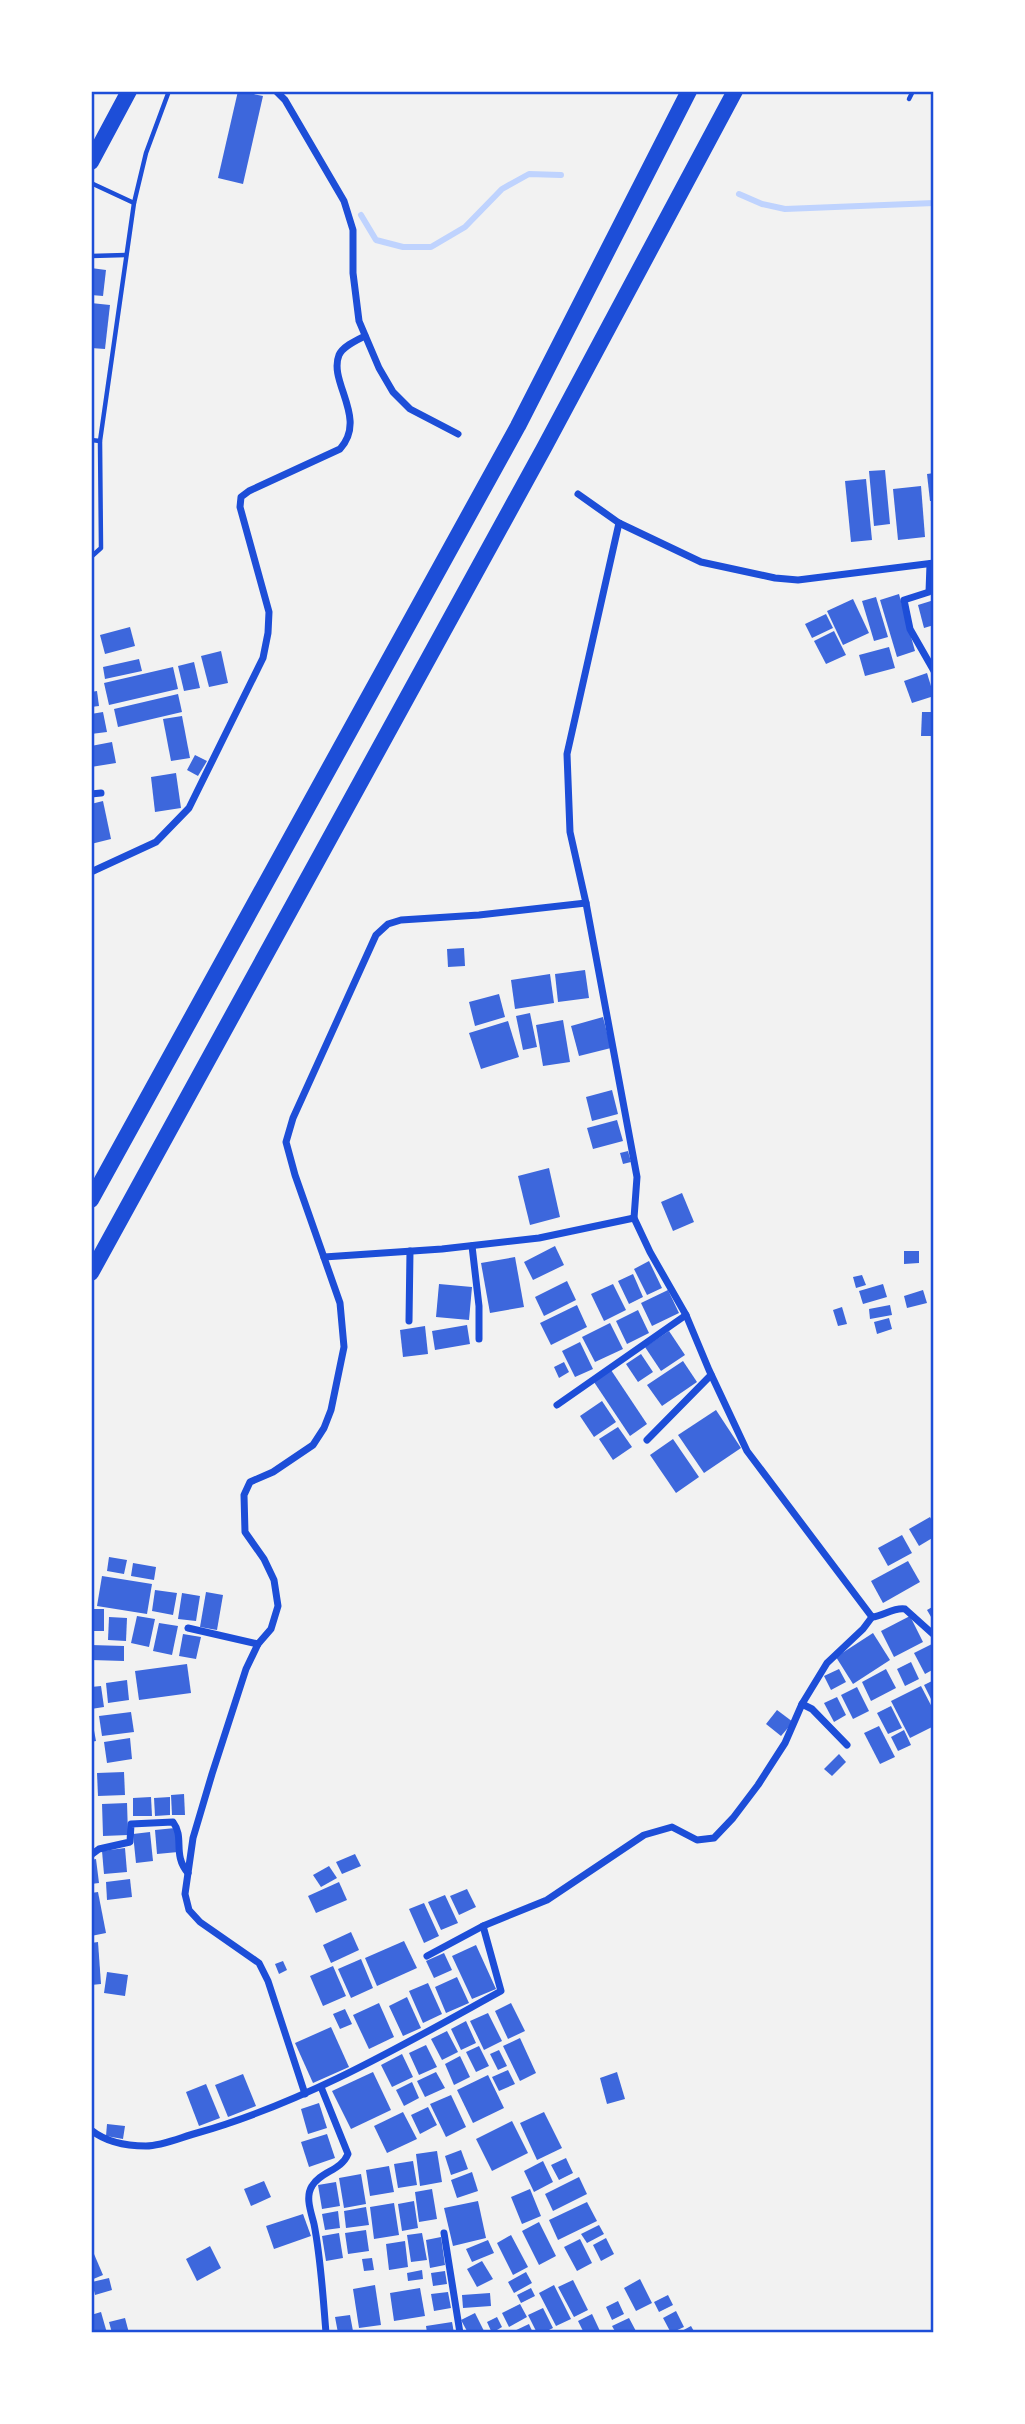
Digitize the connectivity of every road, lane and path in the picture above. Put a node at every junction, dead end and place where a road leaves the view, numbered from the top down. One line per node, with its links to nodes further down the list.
1 (130, 91): 8 (highway)
2 (169, 91): 10 (lane)
3 (276, 91): 13 (street)
4 (689, 91): 26 (highway)
5 (735, 91): 31 (highway)
6 (913, 91): 7 (lane)
7 (909, 99)
8 (91, 162)
9 (91, 183): 10 (lane)
10 (134, 203): 11 (lane)
11 (126, 255): 12 (lane); 16 (lane)
12 (91, 256)
13 (365, 335): 14 (street); 24 (street)
14 (458, 434)
15 (91, 440): 16 (lane)
16 (100, 440): 19 (lane)
17 (578, 494): 18 (street)
18 (619, 523): 20 (street); 25 (street)
19 (91, 557)
20 (932, 563): 21 (street)
21 (934, 671)
22 (101, 793): 23 (street)
23 (91, 794)
24 (91, 872)
25 (586, 902): 27 (street); 30 (street)
26 (91, 1200)
27 (634, 1218): 28 (street); 32 (street)
28 (471, 1246): 29 (street); 34 (street)
29 (410, 1251): 30 (street); 33 (street)
30 (324, 1257): 41 (street)
31 (91, 1273)
32 (686, 1315): 35 (street); 36 (street)
33 (409, 1321)
34 (479, 1339)
35 (711, 1375): 37 (street); 38 (street)
36 (557, 1405)
37 (647, 1440)
38 (872, 1617): 40 (street); 42 (street)
39 (188, 1628): 41 (street)
40 (934, 1635)
41 (258, 1644): 45 (street)
42 (802, 1704): 43 (street); 46 (street)
43 (847, 1745)
44 (91, 1855): 45 (street)
45 (188, 1873): 49 (street)
46 (484, 1926): 47 (street); 48 (street)
47 (427, 1956)
48 (321, 2088): 49 (street); 52 (street)
49 (305, 2094): 50 (street)
50 (91, 2130)
51 (444, 2233): 53 (street)
52 (326, 2333)
53 (460, 2333)

